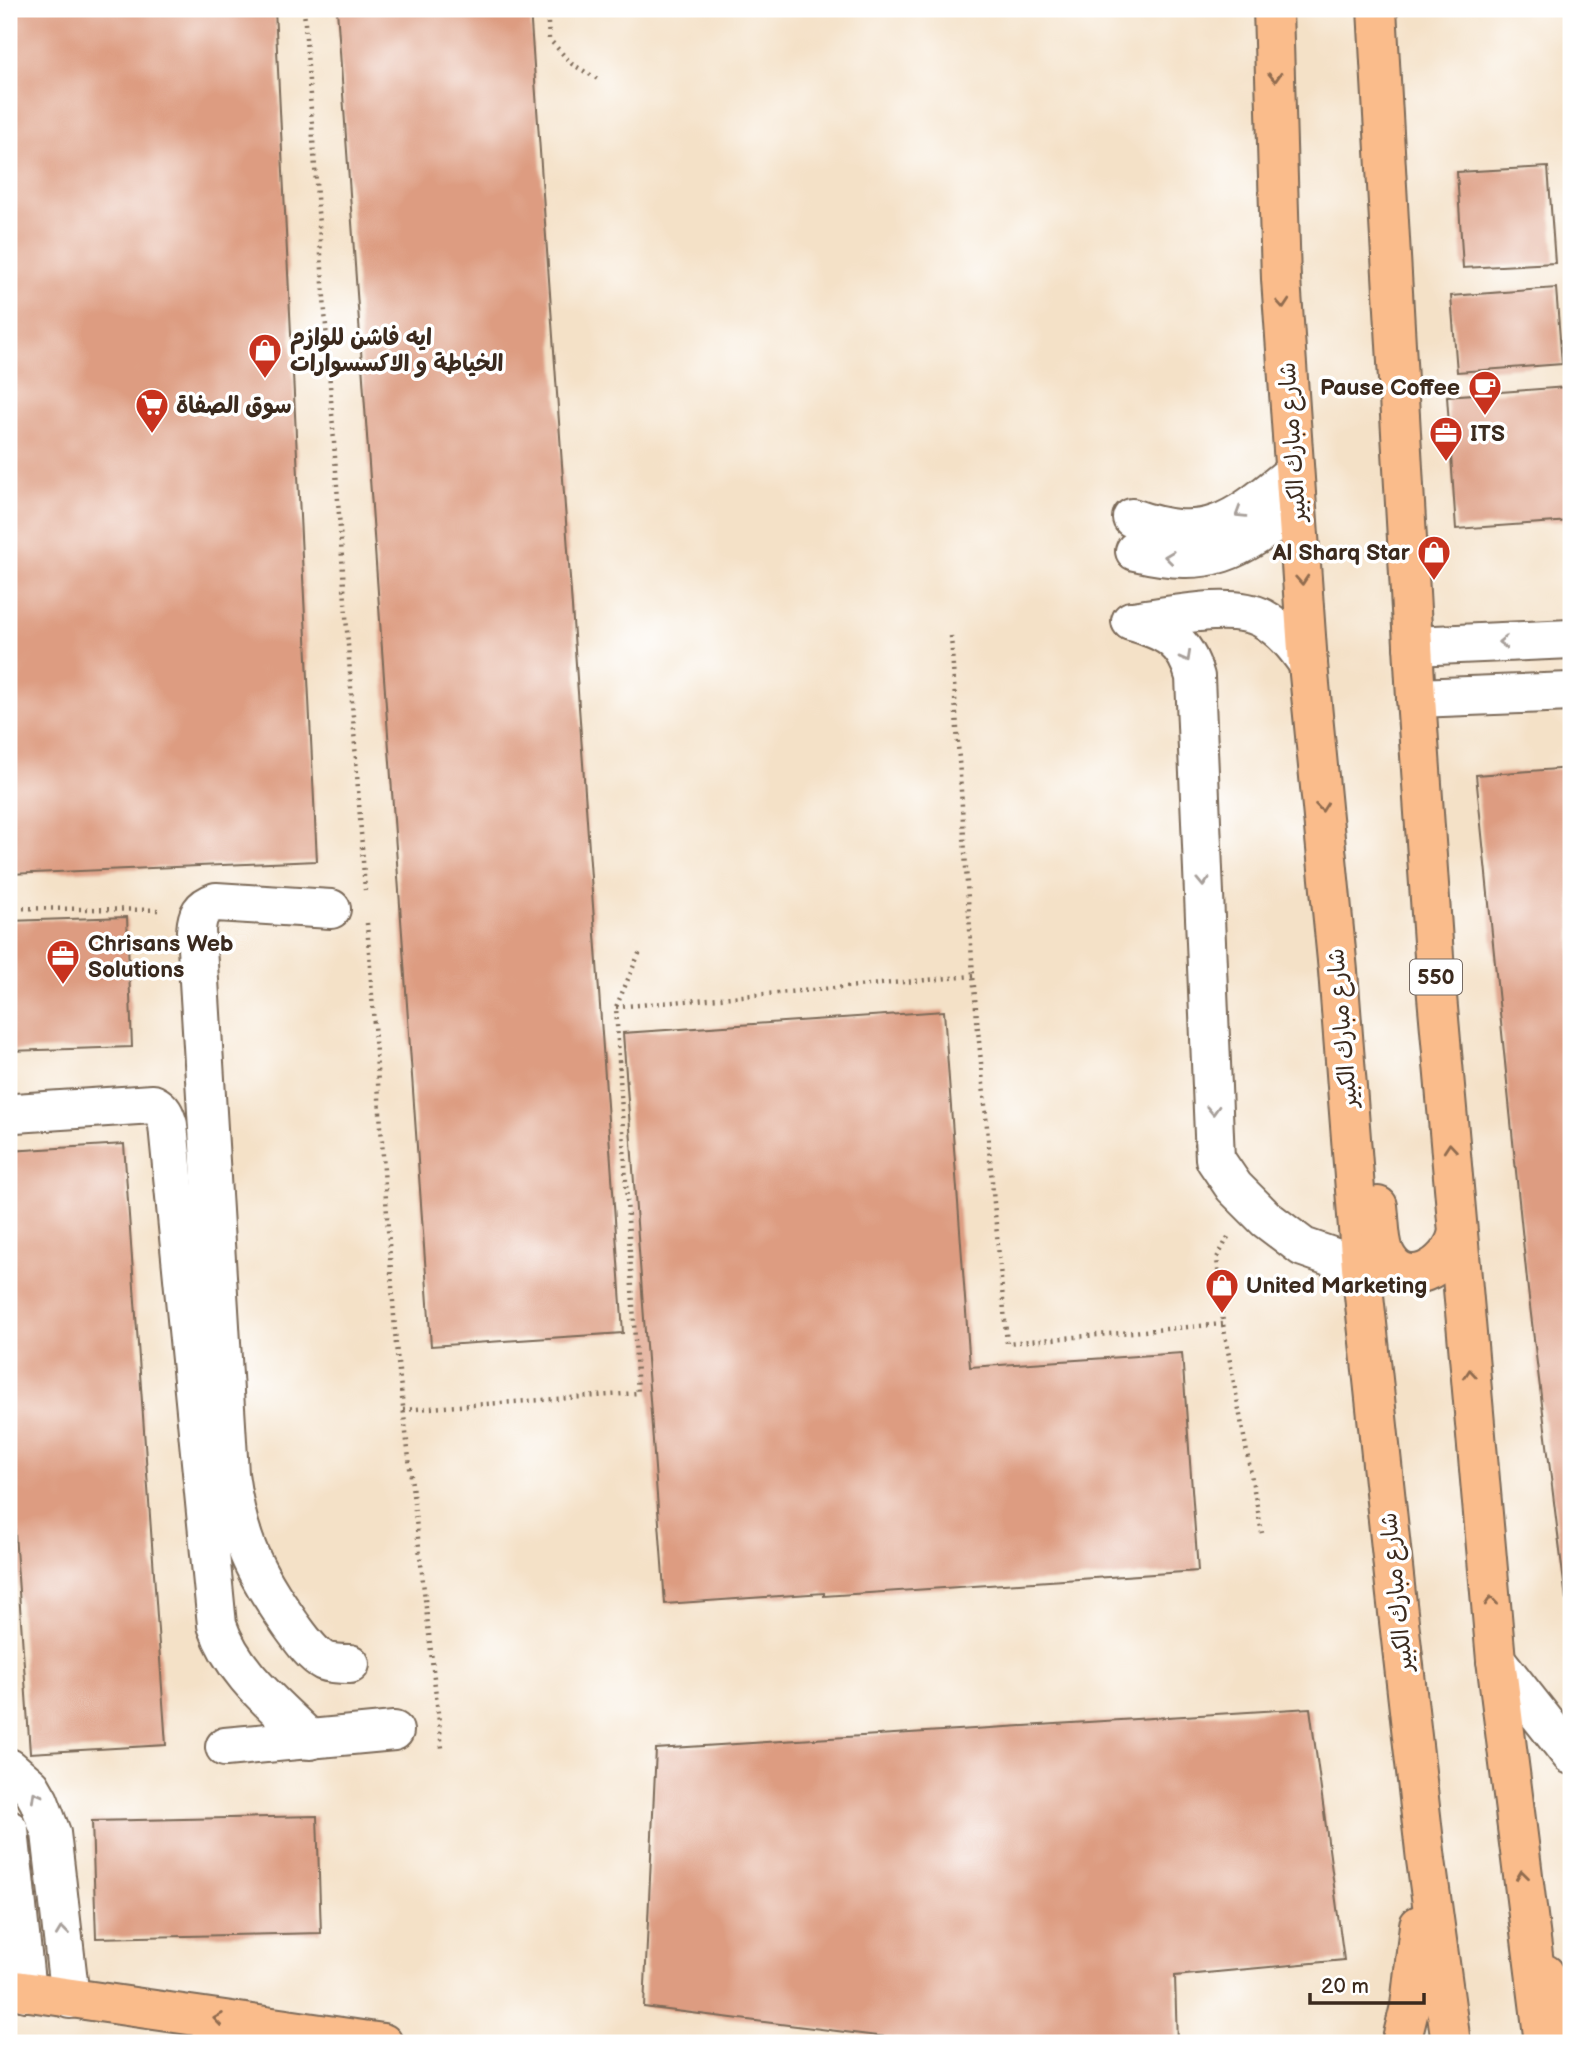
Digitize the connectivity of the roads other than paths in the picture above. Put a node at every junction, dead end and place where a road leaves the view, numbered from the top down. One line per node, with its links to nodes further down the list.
1 (1273, 9): 3 (main road, شارع مبارك الكبير, one-way to 3)
2 (1377, 9): 6 (main road, 550)
3 (1295, 489): 4 (street, one-way to 4); 7 (main road, شارع مبارك الكبير, one-way to 7)
4 (1133, 534)
5 (1571, 639): 6 (street, one-way to 6)
6 (1413, 646): 9 (main road, 550)
7 (1308, 664): 11 (main road, شارع مبارك الكبير, one-way to 11); 14 (street, one-way to 14)
8 (1571, 692): 9 (street)
9 (1416, 698): 13 (main road, 550, one-way to 9)
10 (349, 913): 16 (street)
11 (1338, 971): 13 (main road); 14 (main road, شارع مبارك الكبير)
12 (15, 1113): 18 (street)
13 (1457, 1236): 15 (main road, 550, one-way to 13)
14 (1361, 1267): 23 (main road, شارع مبارك الكبير)
15 (1496, 1660): 20 (street); 24 (main road, 550, one-way to 15)
16 (350, 1664)
17 (394, 1731): 18 (street)
18 (310, 1740): 19 (street)
19 (225, 1747)
20 (1571, 1755)
21 (9, 1768): 26 (street, one-way to 21)
22 (9, 1830): 25 (street)
23 (1426, 1860): 29 (main road); 30 (main road, شارع مبارك الكبير)
24 (1530, 1943): 27 (main road); 31 (main road, 550)
25 (17, 1991): 26 (main road)
26 (70, 1999): 28 (main road, one-way to 26)
27 (1571, 2028)
28 (383, 2043)
29 (1401, 2043)
30 (1451, 2043)
31 (1544, 2043)

